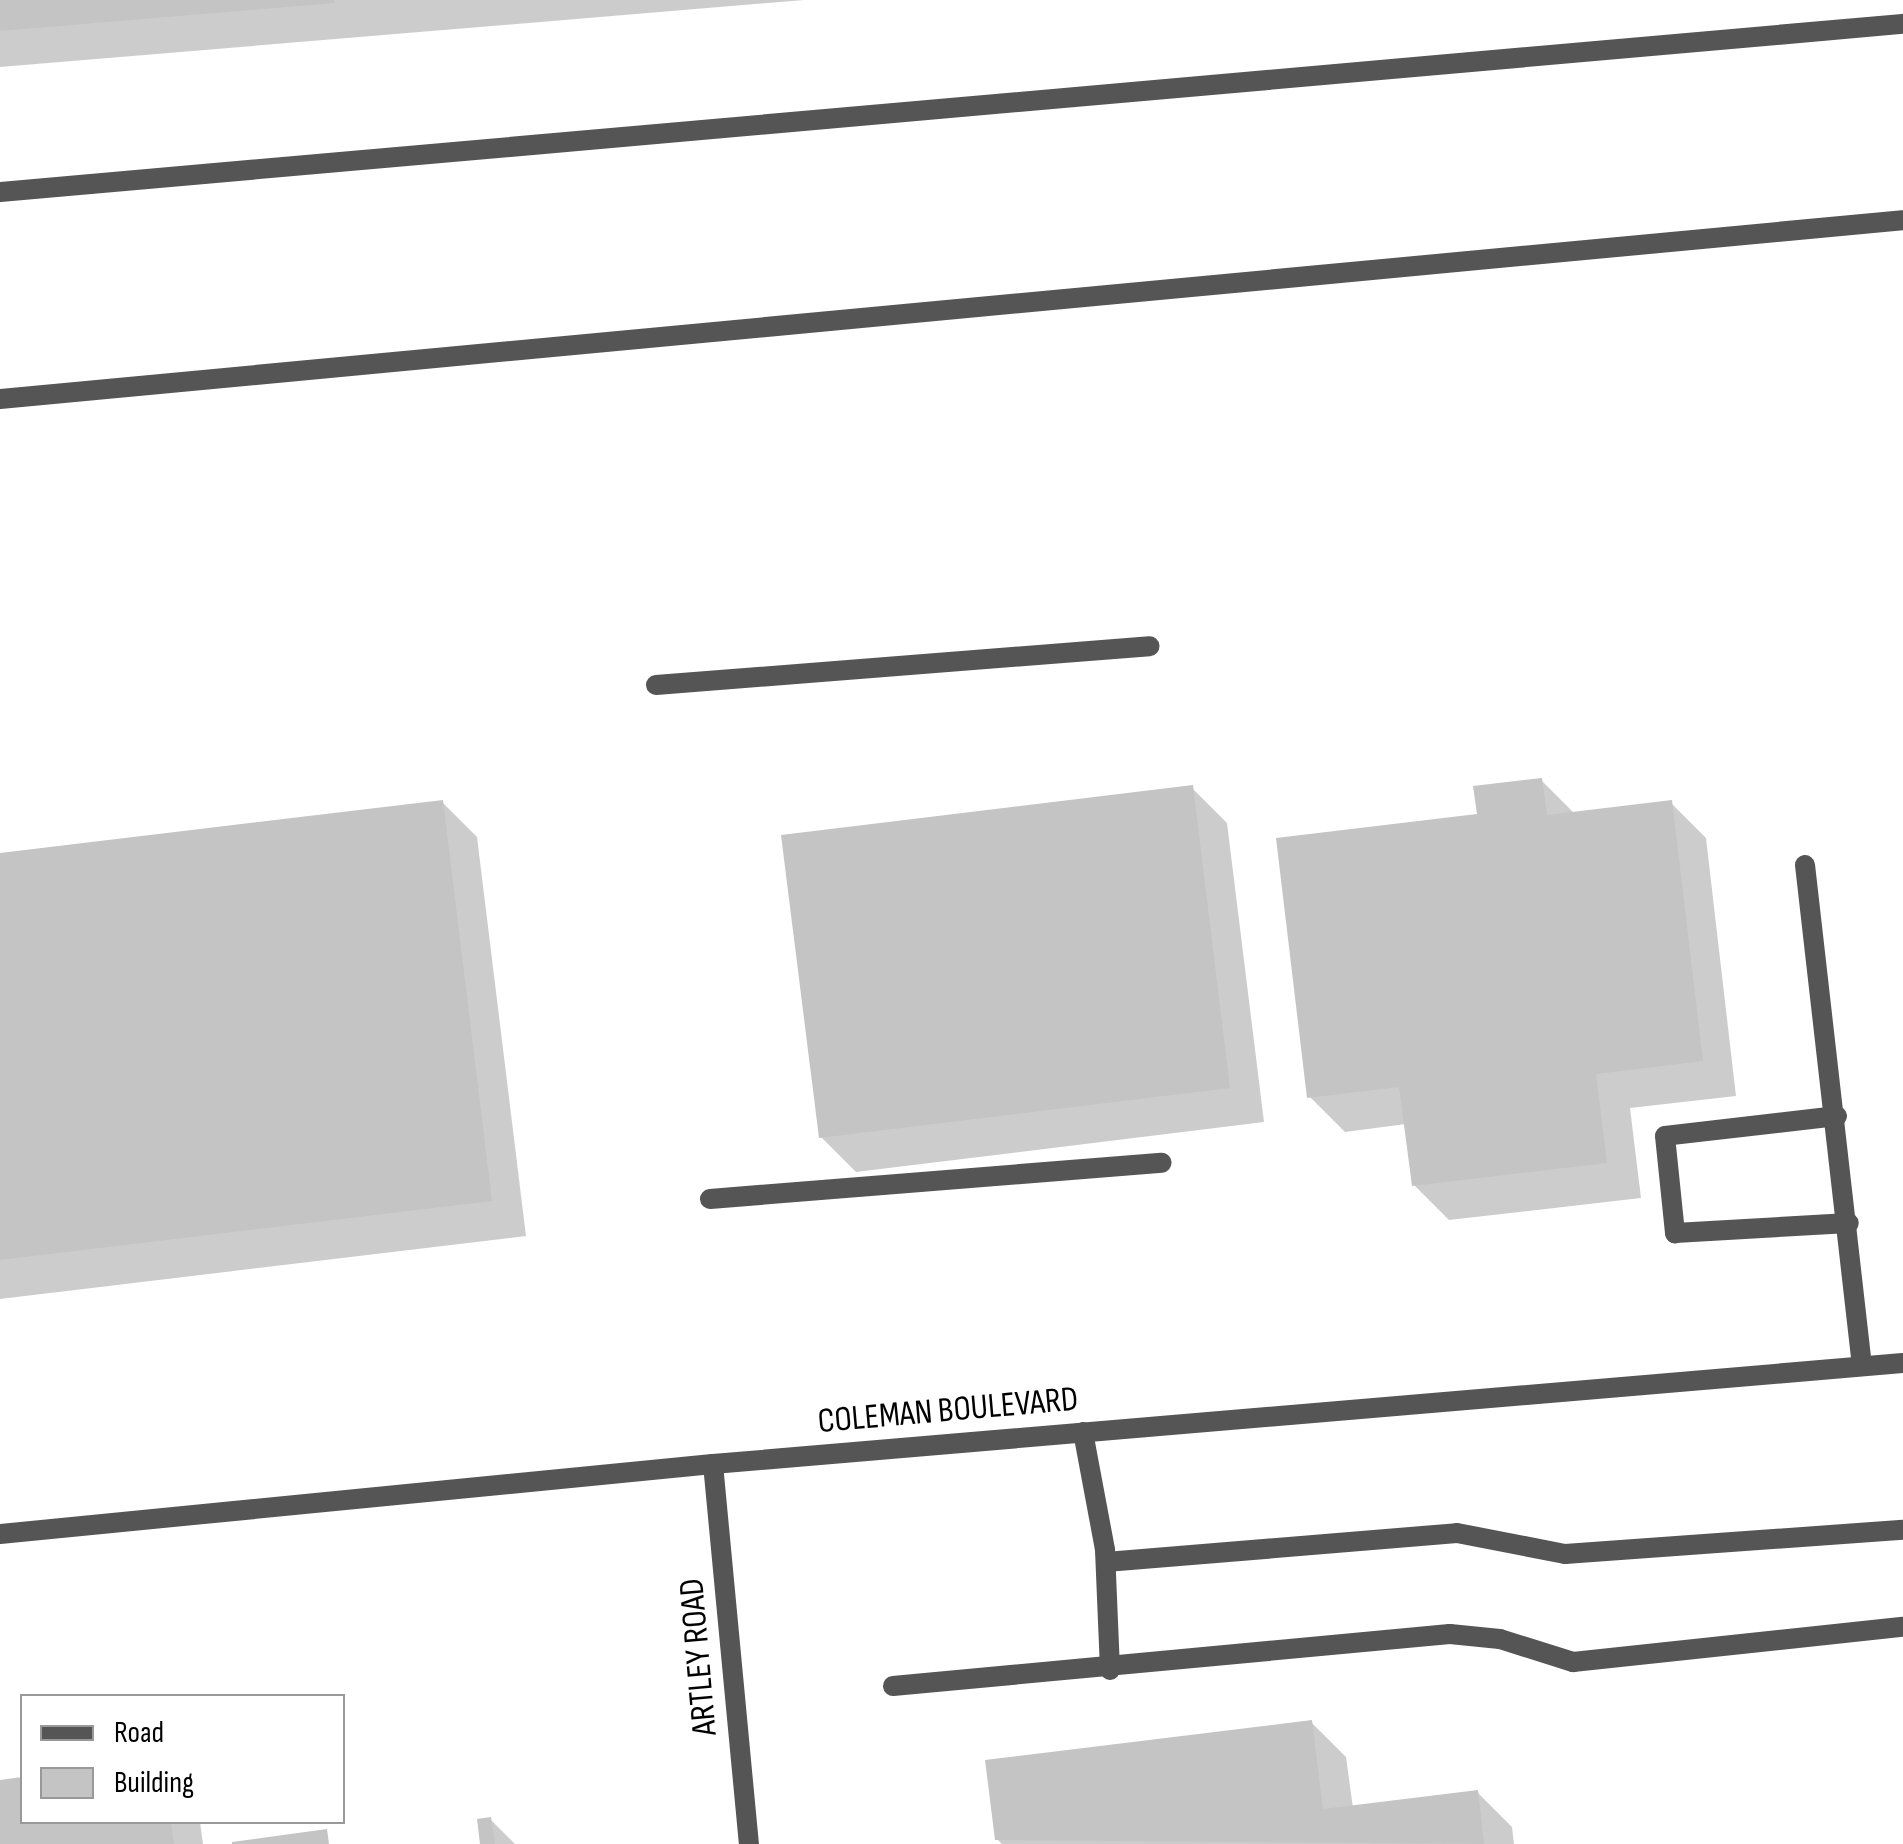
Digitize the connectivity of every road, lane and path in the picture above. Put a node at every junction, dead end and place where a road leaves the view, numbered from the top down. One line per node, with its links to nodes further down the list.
1 (1903, 24): 2 (street)
2 (0, 192)
3 (1903, 220): 4 (street)
4 (0, 399)
5 (1148, 646): 6 (street)
6 (656, 686)
7 (1805, 865): 8 (street)
8 (1838, 1116): 11 (street); 11 (street)
9 (1162, 1163): 10 (street)
10 (710, 1199)
11 (1849, 1223): 13 (street)
12 (1903, 1365): 13 (street, COLEMAN BOULEVARD)
13 (1862, 1366): 14 (street, COLEMAN BOULEVARD)
14 (1083, 1432): 15 (street, COLEMAN BOULEVARD); 18 (street)
15 (713, 1464): 17 (street, COLEMAN BOULEVARD); 22 (street, ARTLEY ROAD)
16 (1903, 1530): 18 (street)
17 (0, 1534)
18 (1106, 1562): 20 (street)
19 (1903, 1627): 20 (street)
20 (1110, 1670): 21 (street)
21 (892, 1686)
22 (748, 1844)

